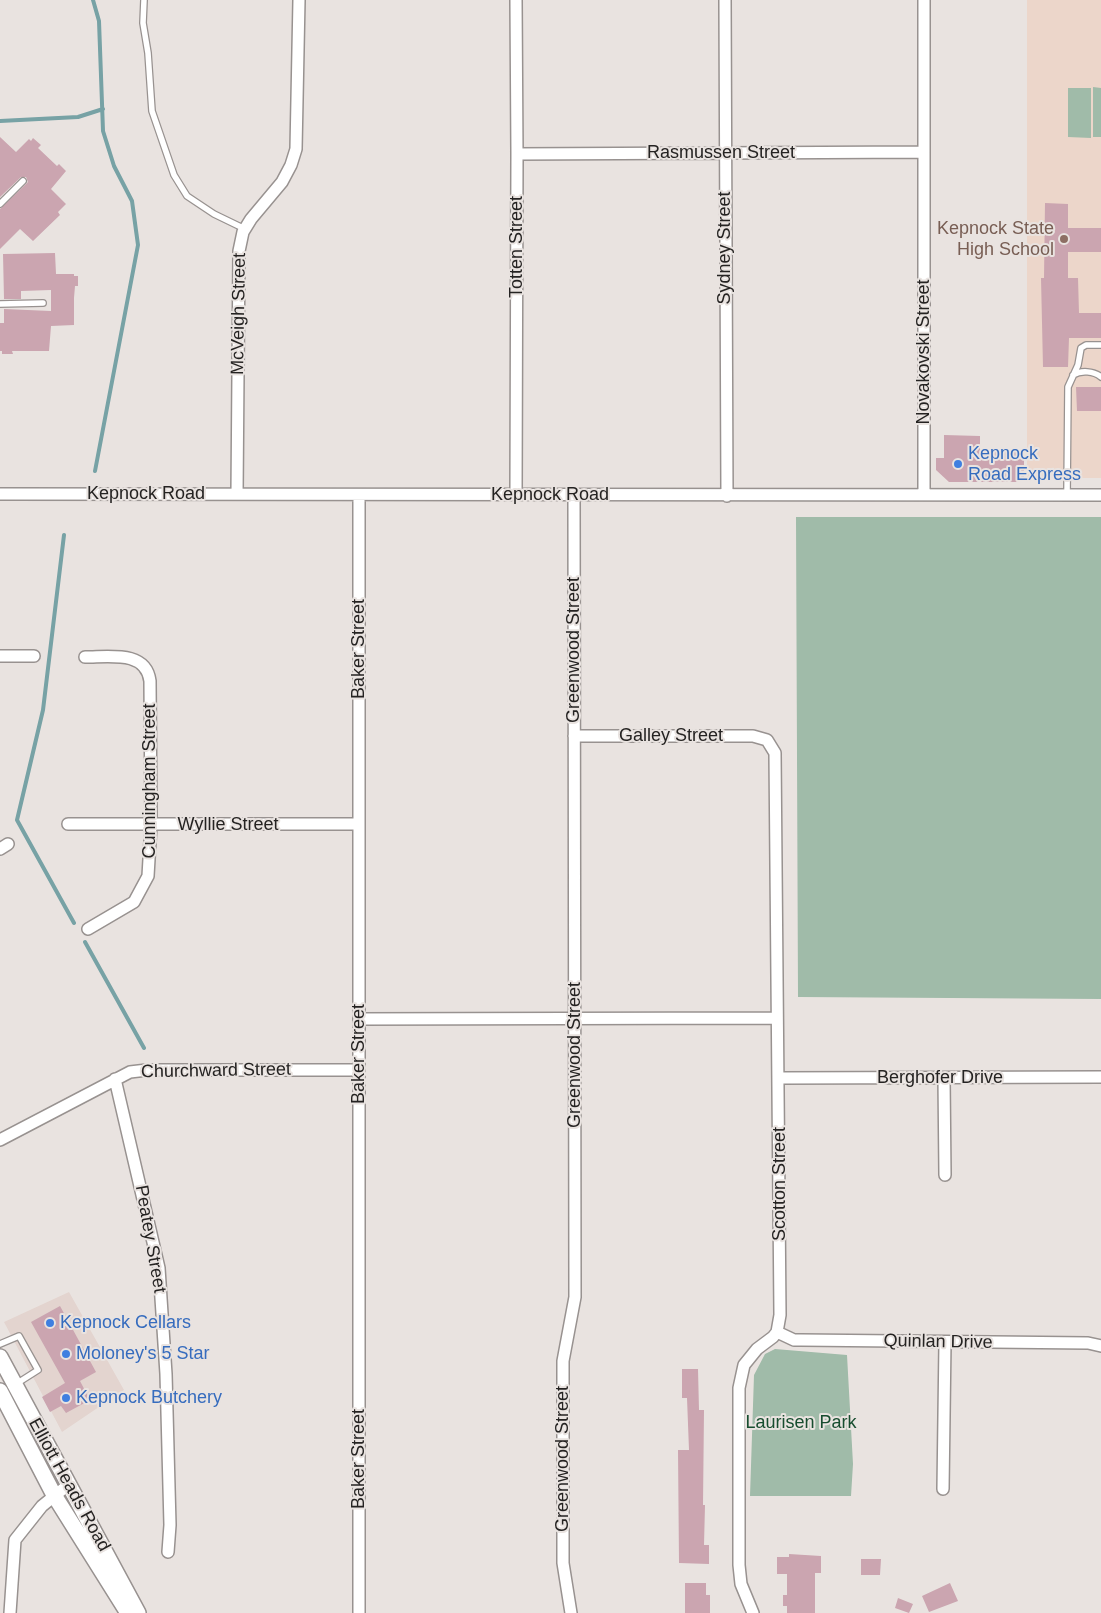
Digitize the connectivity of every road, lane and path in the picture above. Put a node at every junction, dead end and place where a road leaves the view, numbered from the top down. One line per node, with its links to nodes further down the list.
1 (144, 0): 11 (lane)
2 (299, 0): 11 (street, McVeigh Street)
3 (516, 0): 8 (street, Totten Street)
4 (725, 0): 7 (street, Sydney Street)
5 (924, 0): 6 (street, Novakovski Street)
6 (924, 152): 7 (street, Rasmussen Street); 22 (street, Novakovski Street)
7 (724, 153): 8 (street, Rasmussen Street); 25 (street, Sydney Street)
8 (518, 154): 20 (street, Totten Street)
9 (23, 181): 10 (lane)
10 (0, 204)
11 (245, 229): 18 (street, McVeigh Street)
12 (42, 303): 13 (lane)
13 (0, 304)
14 (1101, 345): 15 (lane)
15 (1073, 375): 16 (lane); 23 (lane)
16 (1101, 377)
17 (0, 494): 18 (street, Kepnock Road)
18 (237, 494): 19 (street, Kepnock Road)
19 (359, 495): 20 (street, Kepnock Road); 32 (street, Baker Street)
20 (516, 495): 21 (street, Kepnock Road)
21 (574, 495): 25 (street, Kepnock Road); 29 (street, Greenwood Street)
22 (924, 495): 23 (street, Kepnock Road); 25 (street, Kepnock Road)
23 (1067, 495): 24 (street, Kepnock Road)
24 (1101, 495)
25 (727, 496)
26 (0, 656): 27 (street)
27 (34, 656)
28 (85, 657): 33 (street, Cunningham Street)
29 (574, 736): 30 (street, Galley Street); 37 (street, Greenwood Street)
30 (767, 740): 38 (street, Scotton Street)
31 (68, 824): 33 (street, Wyllie Street)
32 (359, 824): 33 (street, Wyllie Street); 39 (street, Baker Street)
33 (151, 825): 34 (street, Cunningham Street)
34 (144, 887): 35 (street); 36 (street, Cunningham Street)
35 (155, 892)
36 (88, 929)
37 (575, 1018): 38 (street); 39 (street); 62 (street, Greenwood Street)
38 (776, 1018): 42 (street, Scotton Street)
39 (359, 1019): 40 (street, Baker Street)
40 (358, 1070): 44 (street, Churchward Street); 61 (street, Baker Street)
41 (1101, 1077): 43 (street, Berghofer Drive)
42 (780, 1078): 43 (street, Berghofer Drive); 47 (street, Scotton Street)
43 (944, 1078): 46 (street)
44 (115, 1079): 45 (street, Churchward Street); 57 (street, Peatey Street)
45 (0, 1140)
46 (945, 1175)
47 (777, 1332): 48 (street, Quinlan Drive); 63 (street)
48 (945, 1342): 50 (street, Quinlan Drive); 55 (street)
49 (0, 1344): 52 (lane)
50 (1101, 1346)
51 (0, 1356): 52 (street, Elliott Heads Road)
52 (15, 1385): 54 (street, Elliott Heads Road)
53 (0, 1391): 56 (street, Elliott Heads Road)
54 (68, 1485): 56 (street); 60 (street, Elliott Heads Road)
55 (943, 1489)
56 (54, 1495): 58 (street); 59 (street, Elliott Heads Road)
57 (168, 1552)
58 (10, 1613)
59 (128, 1613)
60 (138, 1613)
61 (359, 1613)
62 (571, 1613)
63 (753, 1613)

